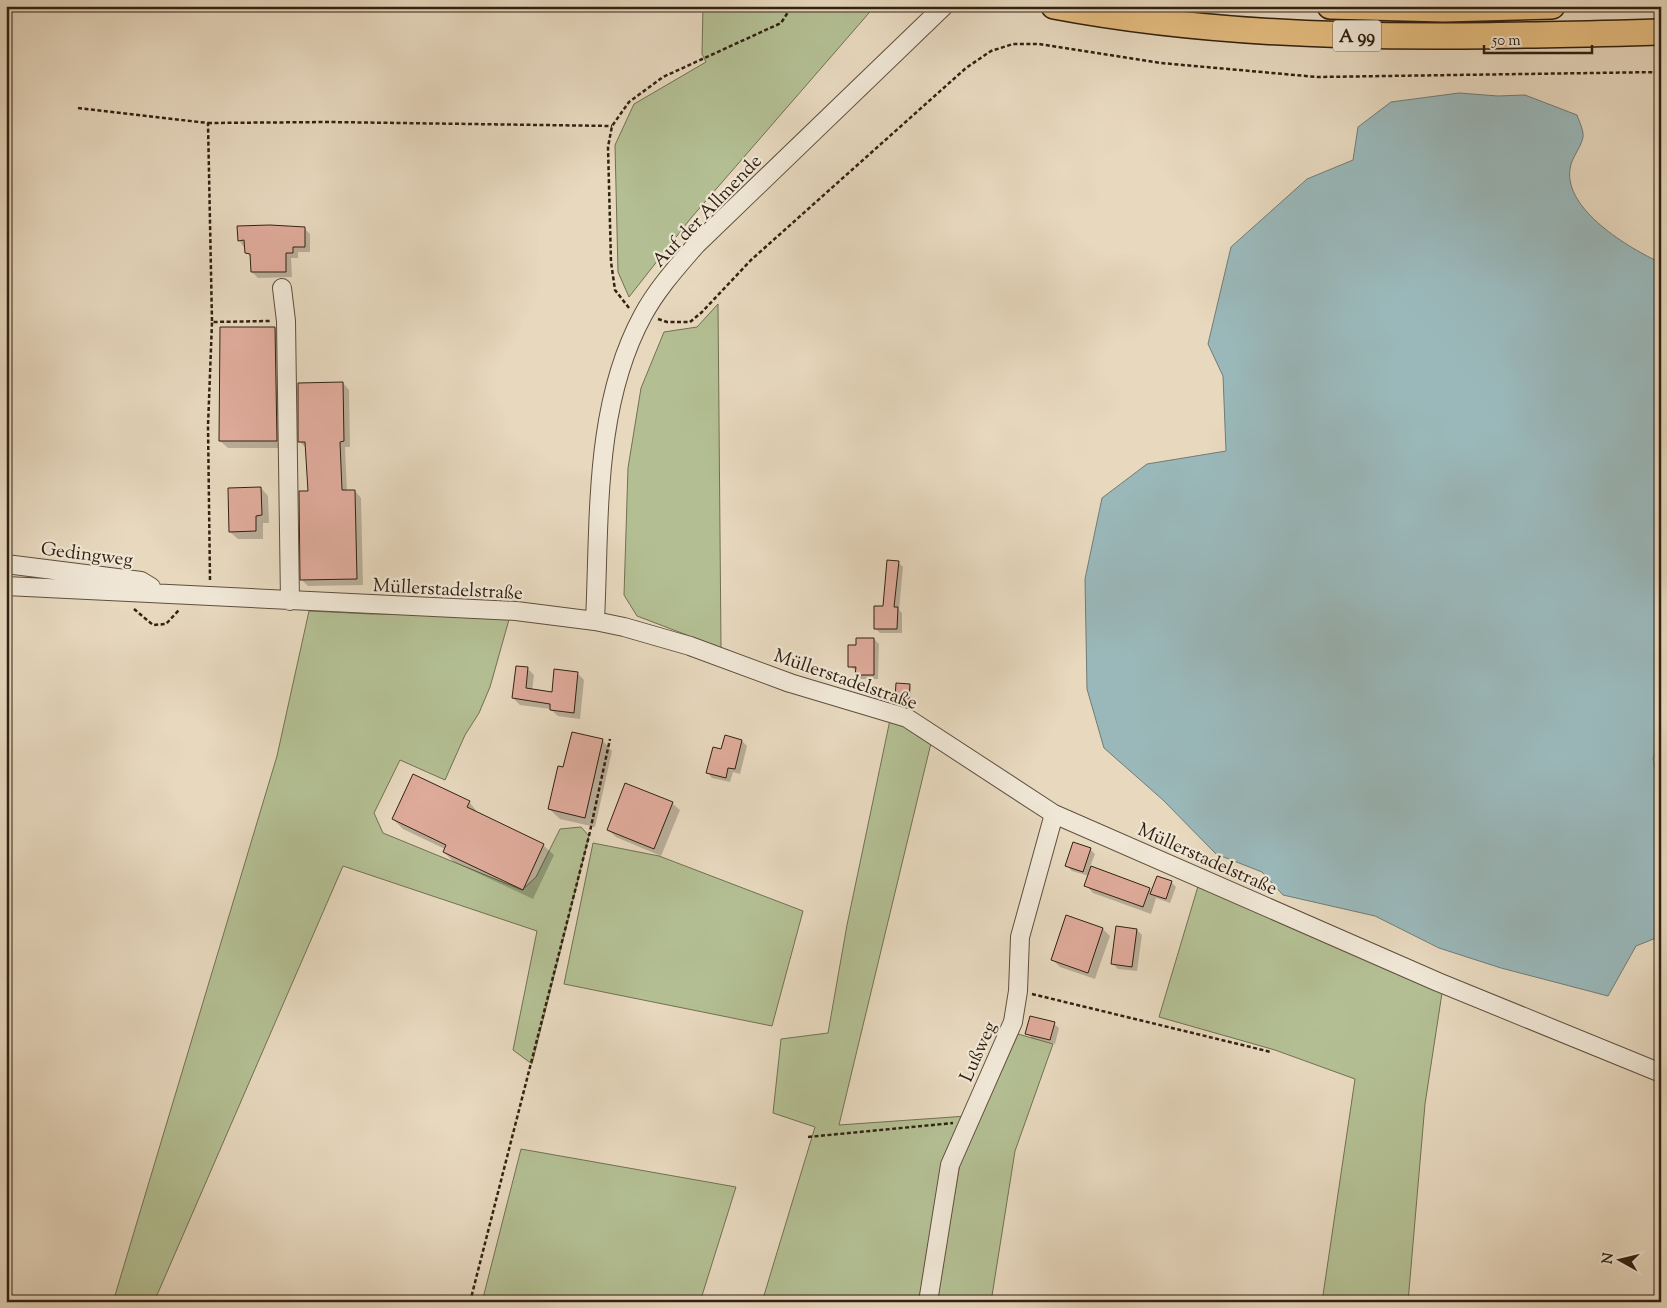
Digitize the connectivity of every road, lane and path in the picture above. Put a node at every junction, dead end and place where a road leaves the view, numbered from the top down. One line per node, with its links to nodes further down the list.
1 (792, 6): 10 (path)
2 (944, 6): 12 (street, Auf der Allmende)
3 (1054, 6): 6 (highway, A 99)
4 (1330, 6): 5 (highway, A 99)
5 (1552, 6)
6 (1661, 32)
7 (1661, 72): 12 (path)
8 (78, 108): 9 (path)
9 (208, 123): 10 (path); 14 (path)
10 (612, 126): 12 (path)
11 (282, 288): 13 (street)
12 (643, 315): 22 (street, Auf der Allmende)
13 (286, 321): 14 (path); 21 (street)
14 (212, 322): 20 (path)
15 (6, 564): 18 (street, Gedingweg)
16 (6, 586): 17 (street, Müllerstadelstraße)
17 (122, 592): 18 (street, Müllerstadelstraße); 19 (path)
18 (160, 593): 19 (street, Müllerstadelstraße)
19 (183, 594): 20 (street, Müllerstadelstraße)
20 (210, 596): 21 (street, Müllerstadelstraße)
21 (290, 601): 22 (street, Müllerstadelstraße)
22 (595, 621): 24 (street, Müllerstadelstraße)
23 (610, 739): 30 (path)
24 (1054, 814): 25 (street, Lußweg); 27 (street, Müllerstadelstraße)
25 (1018, 991): 26 (path); 28 (street, Lußweg)
26 (1271, 1052)
27 (1661, 1073)
28 (969, 1121): 29 (path); 31 (street, Lußweg)
29 (808, 1137)
30 (470, 1302)
31 (928, 1302)

